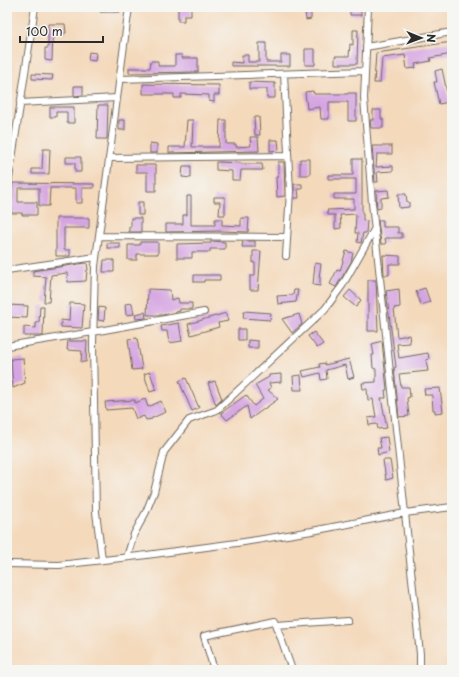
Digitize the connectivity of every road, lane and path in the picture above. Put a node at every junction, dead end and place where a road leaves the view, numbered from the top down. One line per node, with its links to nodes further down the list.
1 (35, 7): 10 (street)
2 (129, 7): 8 (street)
3 (368, 7): 5 (street)
4 (452, 32): 5 (street)
5 (366, 47): 6 (street)
6 (365, 71): 7 (street); 14 (street)
7 (284, 74): 8 (street); 11 (street)
8 (120, 79): 9 (street)
9 (117, 98): 10 (street); 12 (street)
10 (20, 103): 13 (street)
11 (288, 156): 12 (street); 16 (street)
12 (109, 158): 15 (street)
13 (7, 192)
14 (375, 228): 24 (street); 25 (street)
15 (99, 236): 16 (street); 18 (street)
16 (287, 237): 17 (street)
17 (286, 256)
18 (96, 257): 19 (street); 21 (street)
19 (7, 270)
20 (204, 312): 21 (street)
21 (93, 332): 22 (street); 26 (street)
22 (7, 346)
23 (452, 507): 24 (street)
24 (405, 513): 25 (street); 32 (street)
25 (127, 557): 26 (street)
26 (102, 559): 27 (street)
27 (7, 564)
28 (348, 620): 29 (street)
29 (277, 625): 30 (street); 31 (street)
30 (214, 670)
31 (292, 670)
32 (420, 670)

